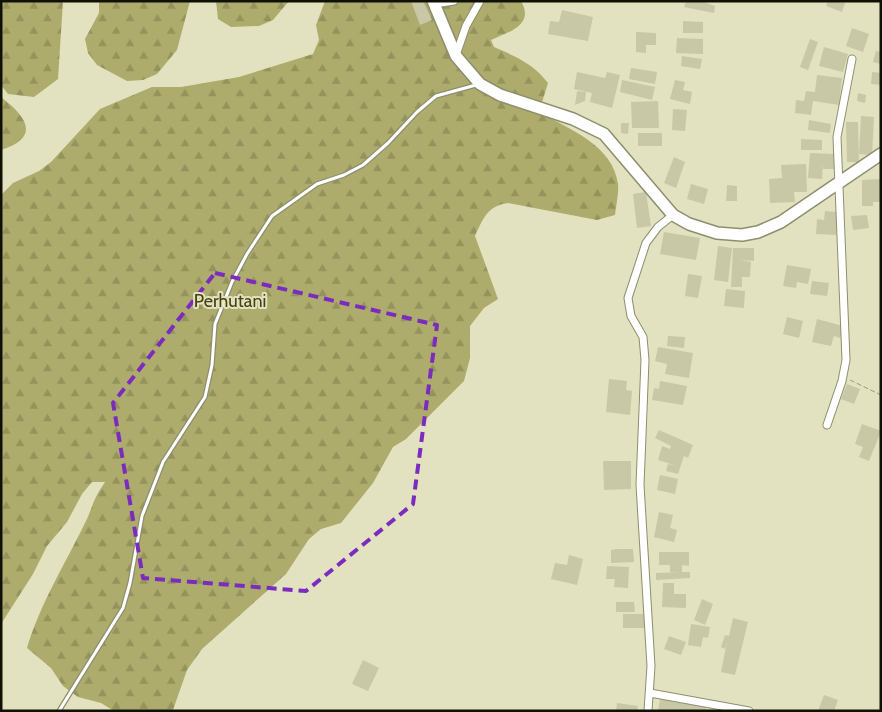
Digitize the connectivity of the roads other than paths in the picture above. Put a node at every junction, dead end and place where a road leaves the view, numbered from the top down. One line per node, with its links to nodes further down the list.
1 (454, 1): 3 (street)
2 (480, 1): 4 (street)
3 (434, 3): 4 (highway)
4 (456, 56): 6 (highway)
5 (852, 59): 8 (street)
6 (480, 84): 9 (highway); 12 (lane)
7 (881, 154): 8 (highway)
8 (838, 185): 9 (highway); 10 (street)
9 (673, 215): 11 (street)
10 (827, 425)
11 (650, 693): 13 (street); 14 (street)
12 (58, 711)
13 (648, 711)
14 (749, 711)

